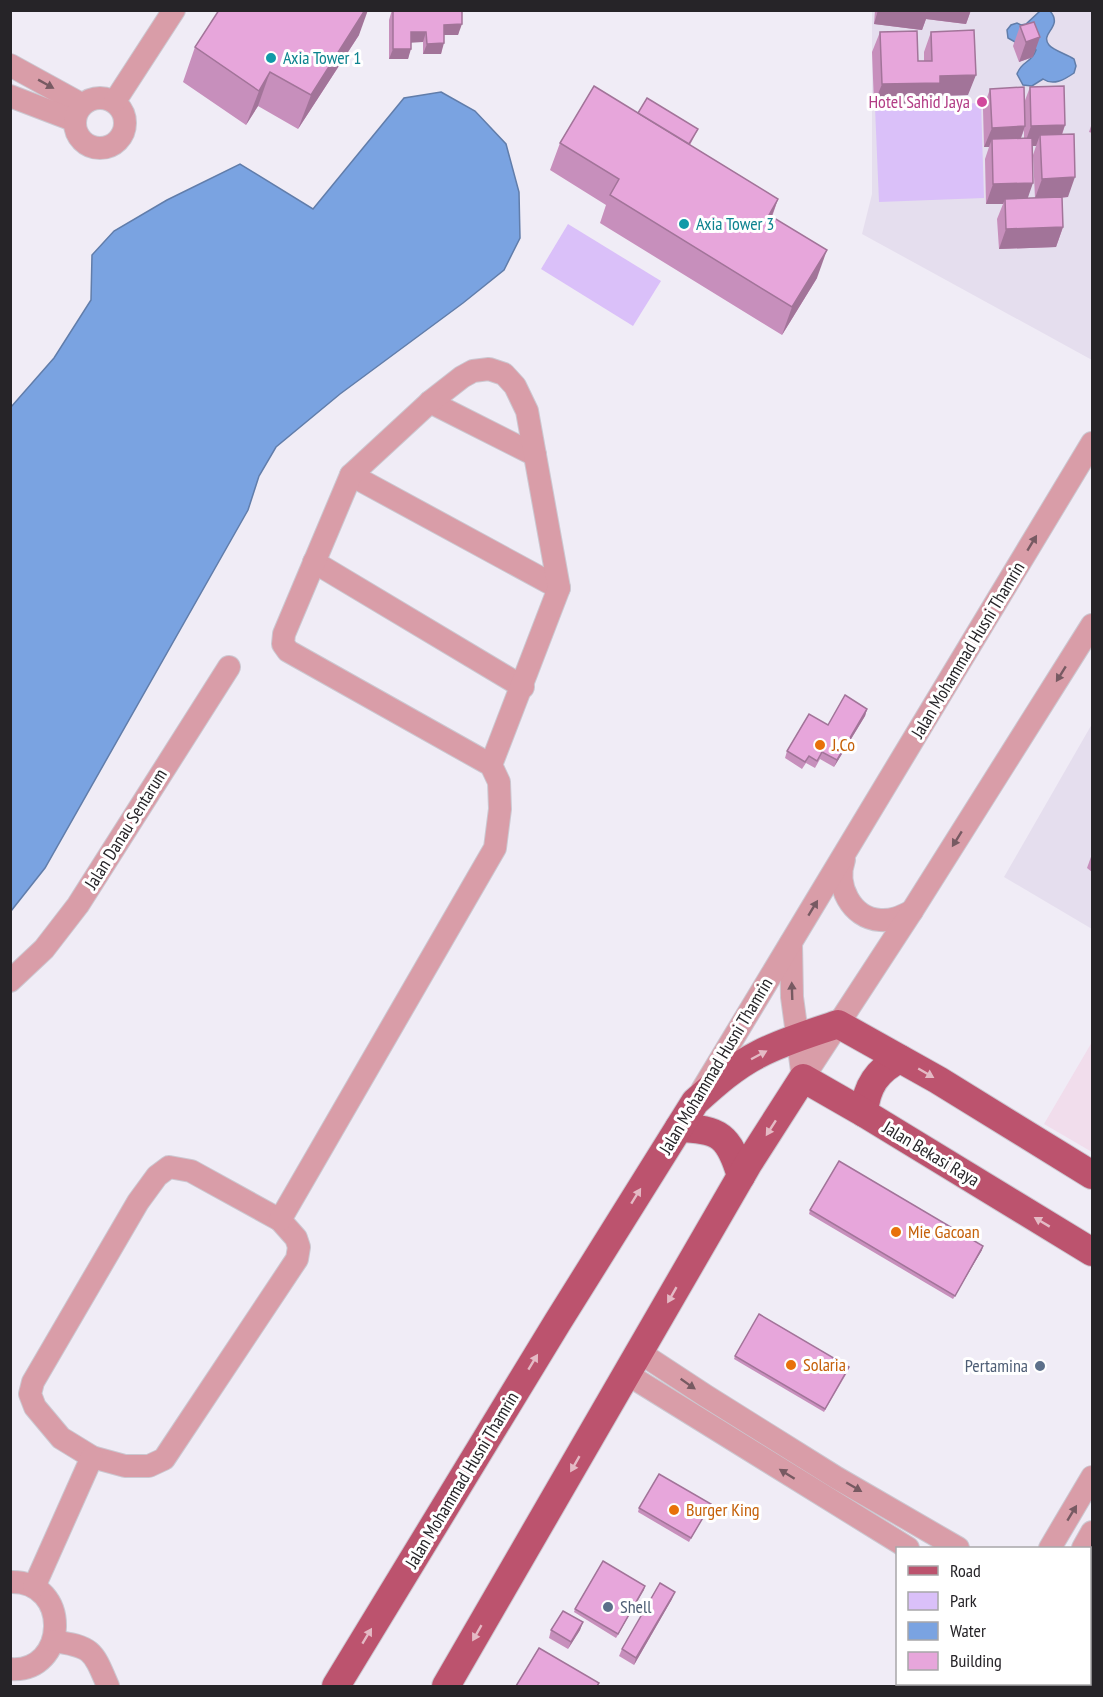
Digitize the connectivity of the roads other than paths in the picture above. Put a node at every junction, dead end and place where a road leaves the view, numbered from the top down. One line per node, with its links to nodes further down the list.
1 (174, 10): 4 (street)
2 (10, 65): 5 (street, one-way to 5)
3 (10, 96): 5 (street)
4 (115, 101): 5 (street); 5 (street)
5 (77, 112)
6 (430, 402): 8 (street); 8 (street); 9 (street)
7 (1092, 443): 16 (street, Jalan Mohammad Husni Thamrin, one-way to 7)
8 (535, 455): 11 (street)
9 (351, 476): 10 (street); 11 (street)
10 (314, 562): 14 (street); 15 (street)
11 (559, 588): 14 (street)
12 (1092, 625): 17 (street, one-way to 17)
13 (229, 668): 19 (street, Jalan Danau Sentarum)
14 (523, 687): 15 (street)
15 (491, 765): 29 (street)
16 (847, 852): 17 (street); 18 (street, Jalan Mohammad Husni Thamrin, one-way to 16)
17 (912, 911): 20 (street)
18 (791, 943): 21 (street, one-way to 18); 24 (street, Jalan Mohammad Husni Thamrin)
19 (10, 981)
20 (838, 1024): 21 (main road); 22 (main road); 23 (street)
21 (796, 1038): 23 (street); 24 (main road, one-way to 21)
22 (900, 1059): 25 (main road); 27 (main road, one-way to 27)
23 (803, 1078): 25 (main road, Jalan Bekasi Raya); 28 (main road, one-way to 28)
24 (695, 1102): 26 (main road, Jalan Mohammad Husni Thamrin)
25 (864, 1113): 30 (main road, Jalan Bekasi Raya, one-way to 25)
26 (679, 1128): 28 (main road); 45 (main road, Jalan Mohammad Husni Thamrin, one-way to 26)
27 (1092, 1174)
28 (741, 1176): 31 (main road, one-way to 31)
29 (280, 1220): 32 (street); 32 (street)
30 (1092, 1252)
31 (633, 1363): 34 (street, one-way to 34); 36 (street, one-way to 31); 46 (main road, one-way to 46)
32 (92, 1457): 41 (street)
33 (1092, 1477): 38 (street, one-way to 33)
34 (911, 1520): 36 (street); 37 (street)
35 (1092, 1532): 39 (street)
36 (904, 1546)
37 (956, 1547)
38 (1051, 1547)
39 (1084, 1547)
40 (10, 1582): 41 (street)
41 (34, 1587): 42 (street)
42 (54, 1641): 43 (street); 44 (street)
43 (10, 1669)
44 (108, 1686)
45 (336, 1686)
46 (446, 1686)

